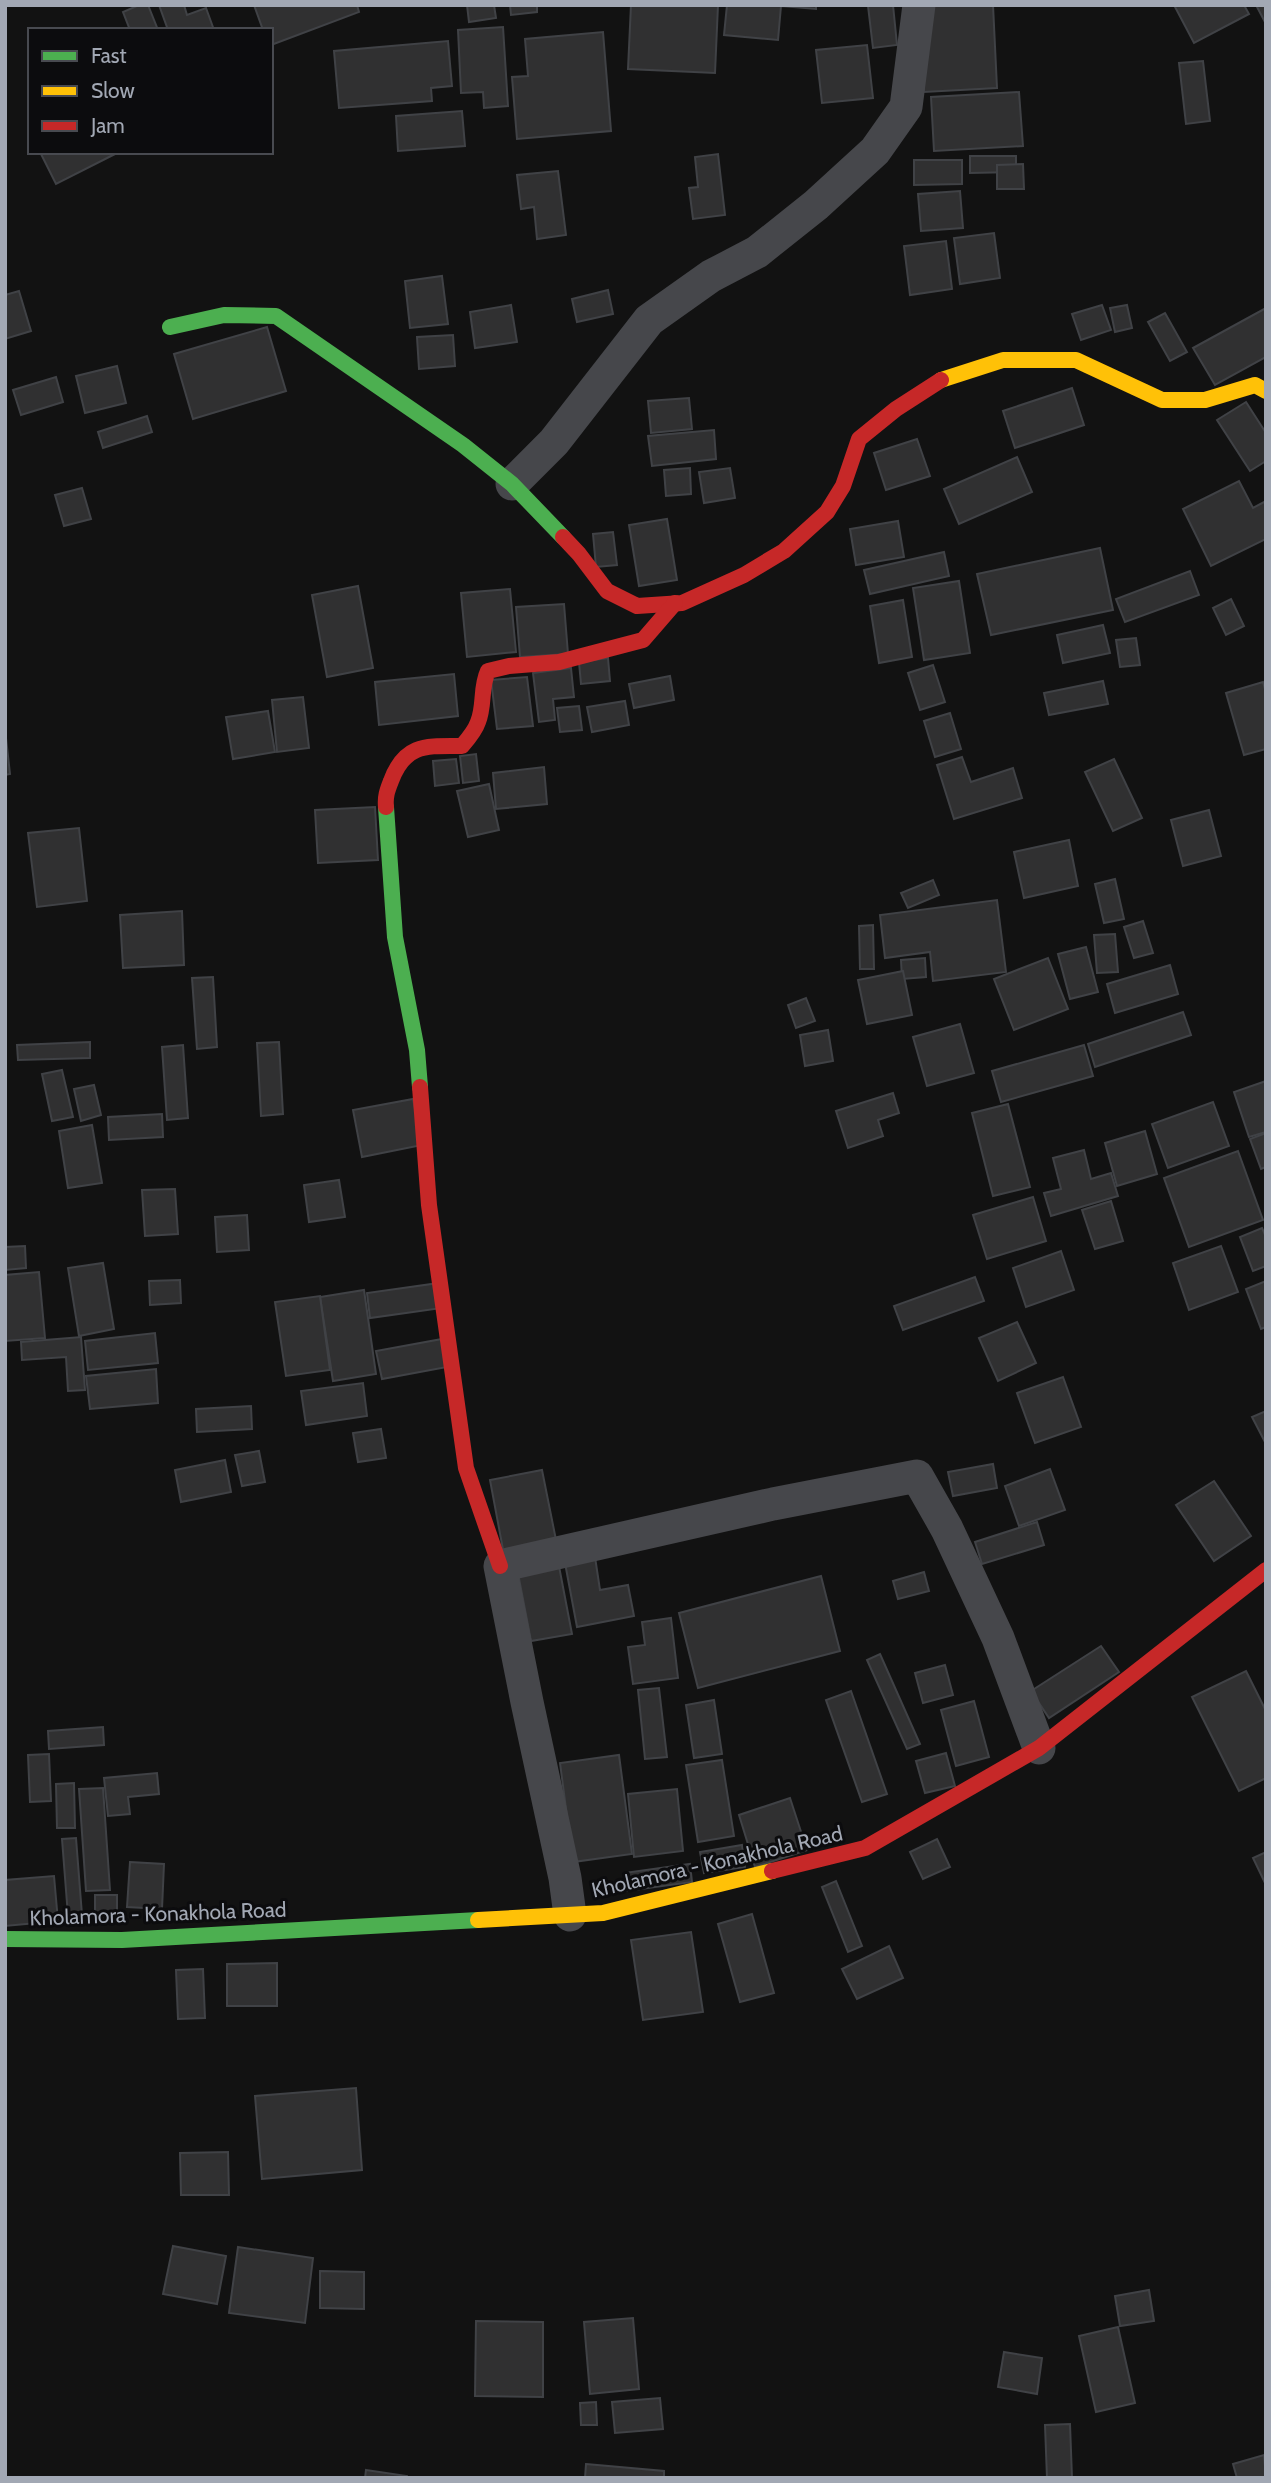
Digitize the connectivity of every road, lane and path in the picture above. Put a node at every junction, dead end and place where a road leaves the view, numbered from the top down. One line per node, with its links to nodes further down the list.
1 (919, 5): 4 (street)
2 (170, 327): 4 (street)
3 (1266, 391): 5 (street)
4 (512, 484): 5 (street)
5 (675, 603): 6 (street)
6 (500, 1566): 8 (street); 9 (street)
7 (1266, 1570): 8 (street, Kholamora - Konakhola Road)
8 (1039, 1748): 9 (street, Kholamora - Konakhola Road)
9 (570, 1915): 10 (street, Kholamora - Konakhola Road)
10 (5, 1939)

